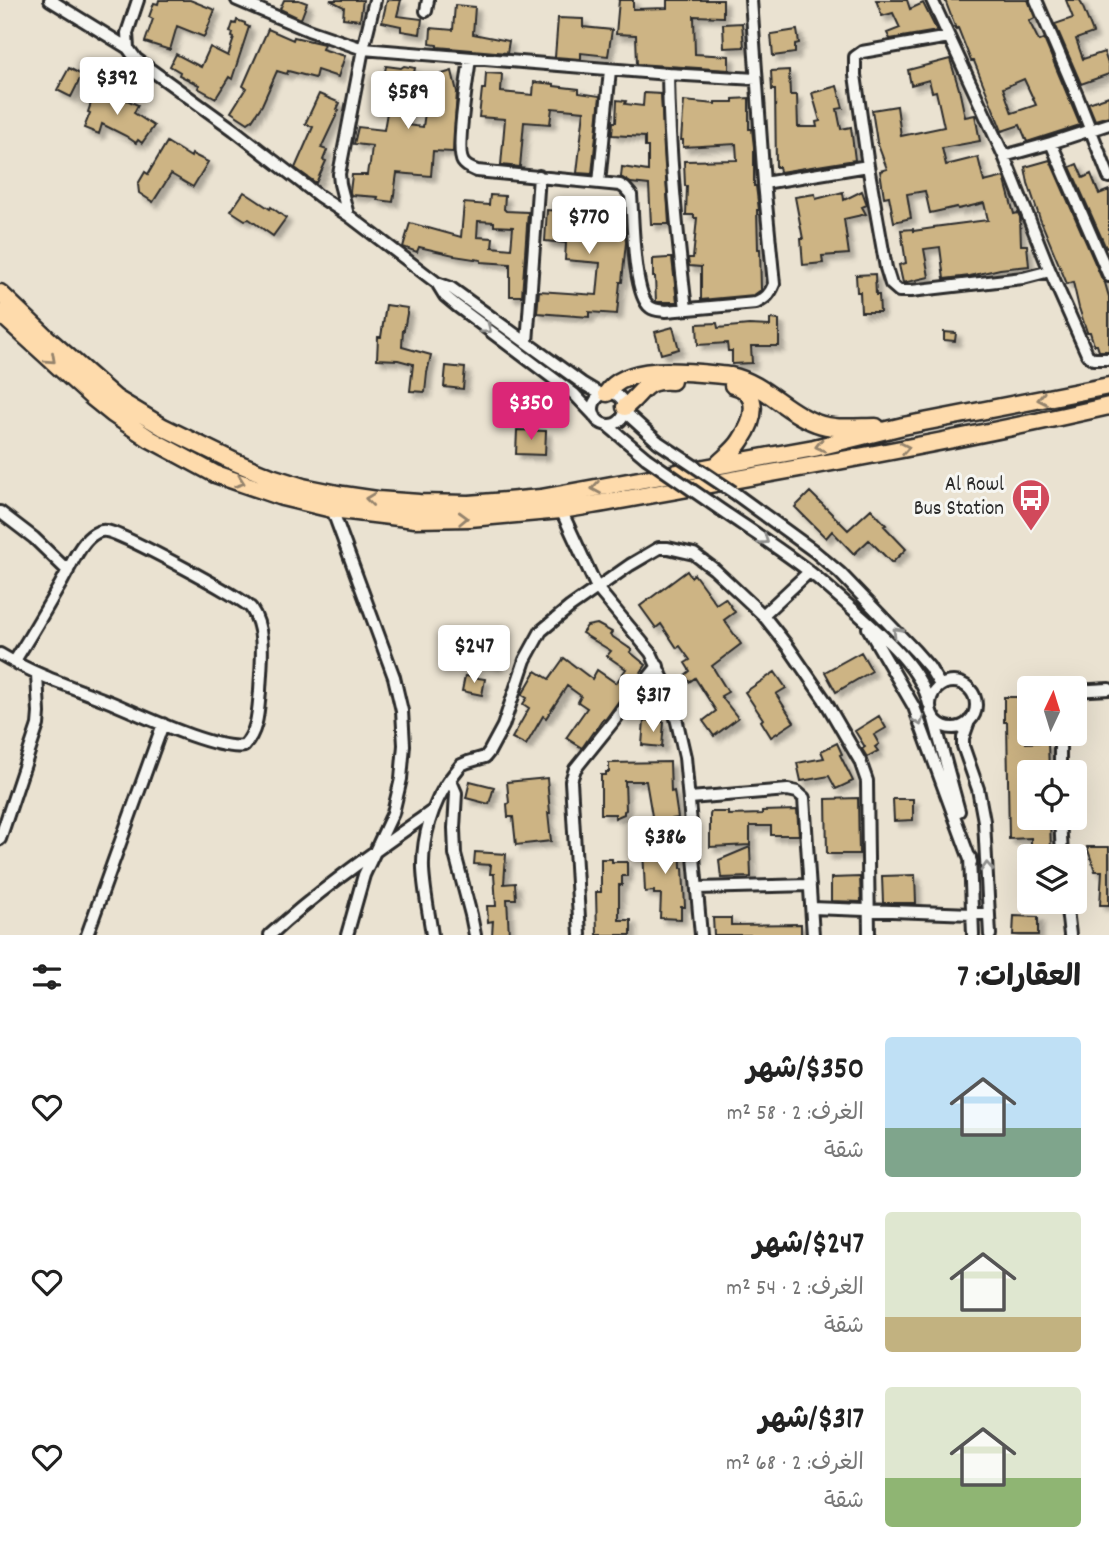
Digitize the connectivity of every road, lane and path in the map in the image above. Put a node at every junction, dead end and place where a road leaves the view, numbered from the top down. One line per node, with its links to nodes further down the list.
1 (50, 0): 9 (street)
2 (138, 0): 9 (street)
3 (237, 0): 10 (street)
4 (375, 0): 10 (street)
5 (751, 0): 14 (street)
6 (932, 0): 8 (street)
7 (1036, 0): 16 (street)
8 (949, 37): 18 (street); 19 (street)
9 (128, 48): 24 (street)
10 (363, 50): 11 (street); 24 (street)
11 (470, 58): 12 (street); 20 (street)
12 (610, 70): 13 (street); 22 (street)
13 (668, 74): 14 (street); 29 (street)
14 (756, 79): 23 (street)
15 (1109, 124): 16 (street)
16 (1091, 129): 17 (street); 21 (street)
17 (1051, 143): 18 (street); 26 (street)
18 (1004, 156): 25 (street)
19 (867, 166): 23 (street); 25 (street)
20 (539, 176): 22 (street); 31 (street)
21 (1109, 177)
22 (598, 183): 29 (street)
23 (764, 183): 29 (street)
24 (348, 215): 27 (street)
25 (1050, 271): 32 (street)
26 (1109, 276)
27 (437, 283): 31 (street); 37 (street, one-way to 37)
28 (0, 293): 40 (highway, one-way to 28)
29 (686, 309)
30 (0, 313): 41 (highway, one-way to 41)
31 (527, 343): 34 (street)
32 (1109, 359)
33 (1109, 386): 39 (highway, one-way to 39)
34 (605, 394): 36 (street); 37 (street); 39 (highway)
35 (1109, 406): 42 (highway, one-way to 35)
36 (625, 409): 38 (street); 40 (highway); 53 (street, one-way to 36, bridge)
37 (595, 416): 38 (street)
38 (607, 425): 45 (street, one-way to 45, bridge)
39 (903, 426): 40 (highway, one-way to 40)
40 (717, 465)
41 (332, 509): 42 (highway, one-way to 42); 64 (street)
42 (561, 510): 46 (street)
43 (0, 512): 44 (street)
44 (68, 571): 50 (street); 59 (street)
45 (809, 572): 47 (street); 48 (street)
46 (597, 588): 47 (street); 51 (street); 60 (street)
47 (763, 615): 69 (street)
48 (863, 618): 56 (street); 65 (street, one-way to 65)
49 (0, 654): 50 (street)
50 (14, 662): 52 (street)
51 (658, 666): 61 (street); 78 (street)
52 (37, 674): 59 (street); 63 (street)
53 (940, 685): 56 (street); 58 (street)
54 (1109, 689): 55 (street)
55 (1087, 690)
56 (929, 704): 57 (street)
57 (934, 719): 58 (street); 65 (street)
58 (970, 721): 71 (street, one-way to 58)
59 (163, 724): 73 (street)
60 (450, 779): 62 (street); 77 (street)
61 (690, 798): 66 (street); 67 (street)
62 (432, 811): 64 (street); 76 (street)
63 (0, 839)
64 (377, 850): 74 (street); 75 (street)
65 (971, 862): 70 (street)
66 (810, 885): 67 (street); 68 (street)
67 (698, 888): 79 (street)
68 (812, 908): 69 (street); 80 (street)
69 (868, 911): 70 (street); 81 (street)
70 (972, 914): 71 (street); 82 (street)
71 (989, 914): 83 (street)
72 (1068, 914): 84 (street)
73 (87, 935)
74 (270, 935)
75 (346, 935)
76 (432, 935)
77 (475, 935)
78 (580, 935)
79 (701, 935)
80 (813, 935)
81 (869, 935)
82 (973, 935)
83 (990, 935)
84 (1070, 935)

